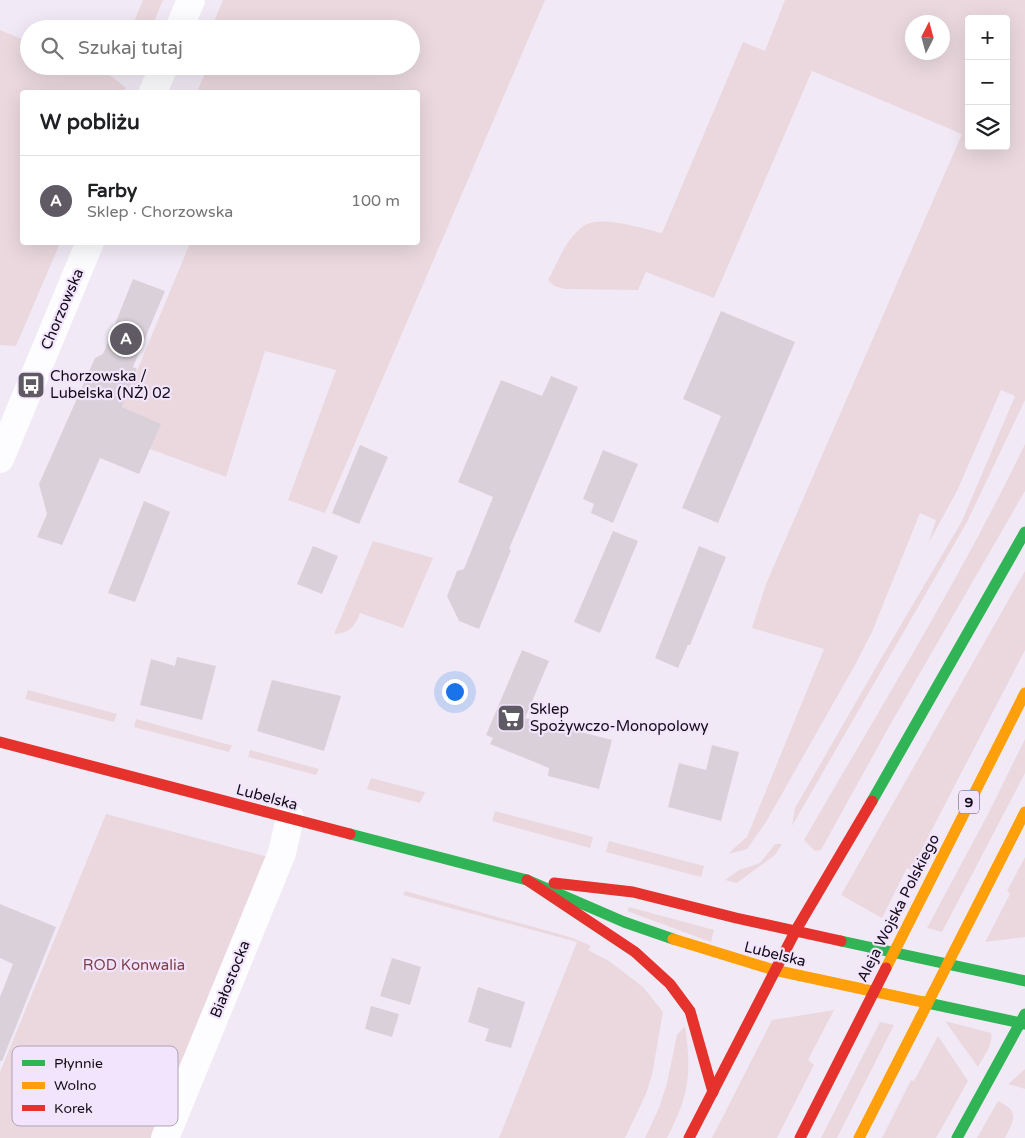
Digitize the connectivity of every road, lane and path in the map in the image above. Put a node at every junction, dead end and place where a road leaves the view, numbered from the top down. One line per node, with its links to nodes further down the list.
1 (191, 0): 2 (street)
2 (183, 20)
3 (160, 75): 4 (street)
4 (154, 90)
5 (89, 245): 6 (street, Chorzowska)
6 (0, 459)
7 (1025, 532): 13 (main road)
8 (1025, 693): 22 (main road, Aleja Wojska Polskiego / 9)
9 (0, 742): 11 (main road, Lubelska)
10 (1025, 812): 23 (main road)
11 (290, 818): 12 (main road, Lubelska); 18 (street, Białostocka)
12 (527, 880): 13 (main road, Lubelska); 14 (main road, Lubelska); 17 (main road)
13 (796, 930): 14 (main road); 15 (main road, Lubelska)
14 (774, 970): 16 (main road, Lubelska); 17 (main road)
15 (1025, 981)
16 (1024, 1020): 24 (main road)
17 (713, 1092): 21 (main road)
18 (178, 1109)
19 (171, 1126): 20 (street, Białostocka)
20 (166, 1138)
21 (689, 1138)
22 (800, 1138)
23 (859, 1138)
24 (957, 1138)

